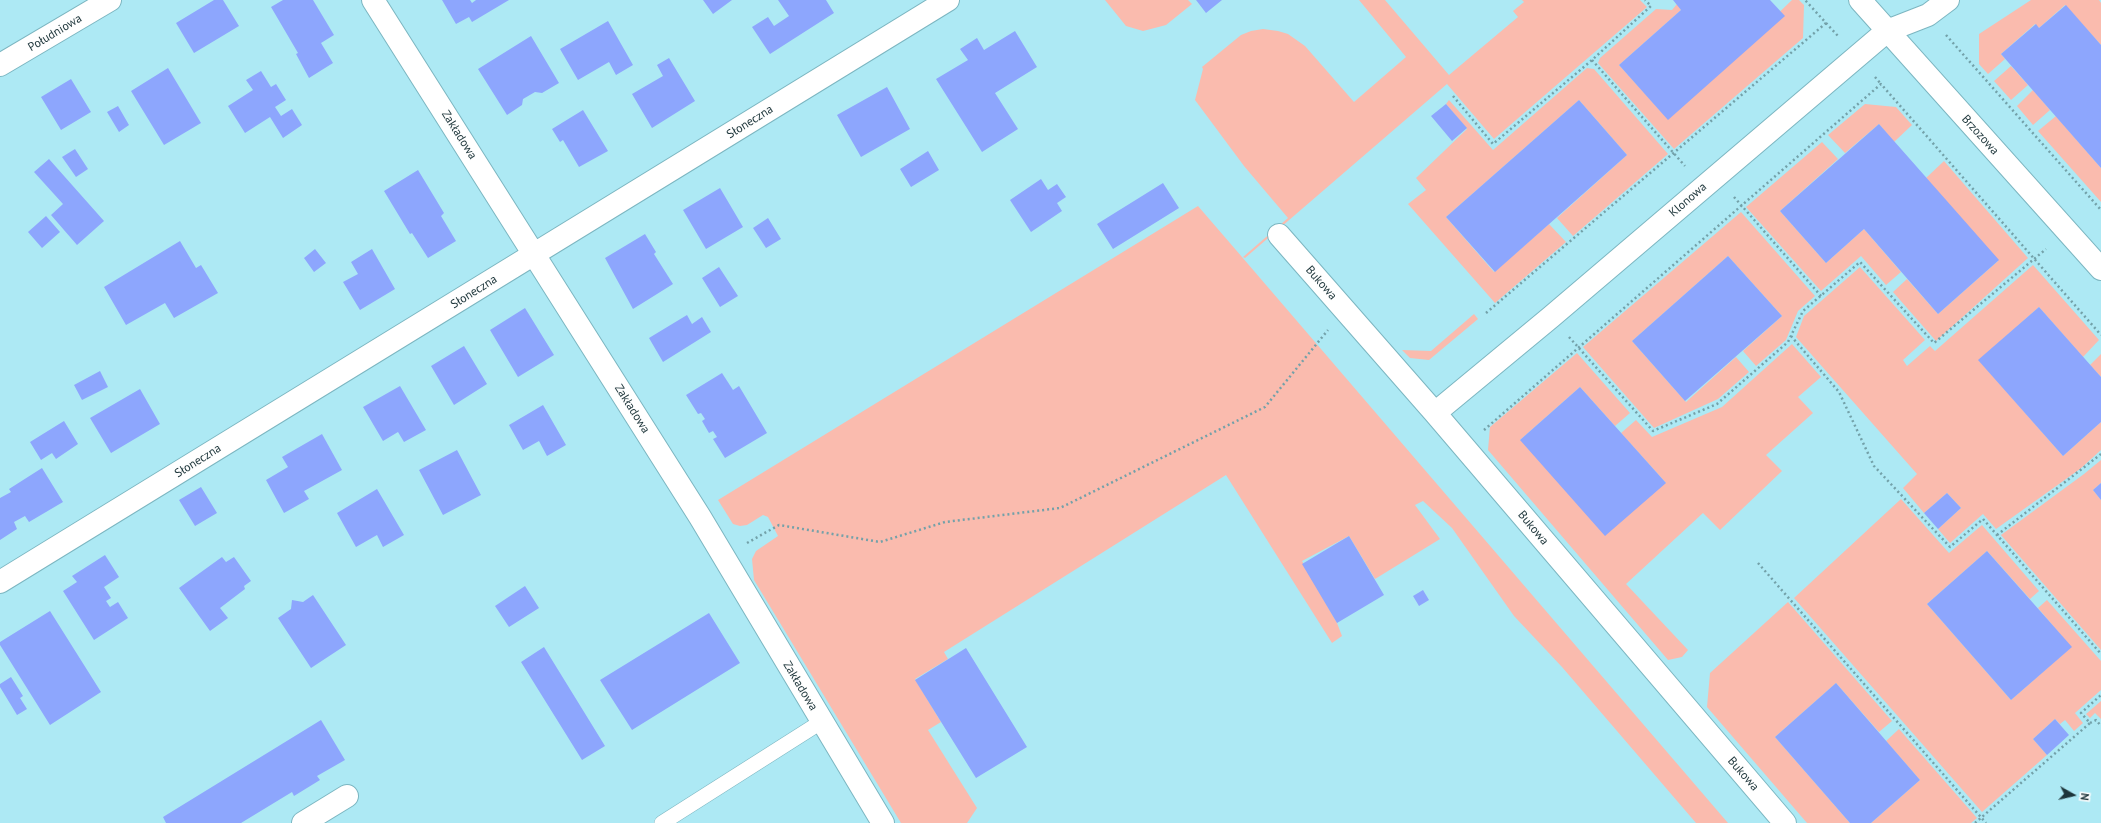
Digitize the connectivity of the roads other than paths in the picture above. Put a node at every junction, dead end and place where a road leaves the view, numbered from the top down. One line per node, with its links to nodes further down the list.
1 (110, 0): 7 (street, Południowa)
2 (372, 0): 9 (street, Zakładowa)
3 (948, 0): 9 (street, Słoneczna)
4 (1860, 0): 6 (street, Brzozowa)
5 (1948, 0): 6 (street, Klonowa)
6 (1887, 31): 10 (street, Brzozowa); 11 (street, Klonowa)
7 (0, 65)
8 (1279, 235): 11 (street, Bukowa)
9 (534, 255): 12 (street, Słoneczna); 13 (street, Zakładowa)
10 (2101, 269)
11 (1435, 414): 18 (street, Bukowa)
12 (0, 582)
13 (821, 722): 16 (lane); 17 (street, Zakładowa)
14 (347, 796): 15 (street)
15 (303, 823)
16 (662, 823)
17 (883, 823)
18 (1785, 823)

